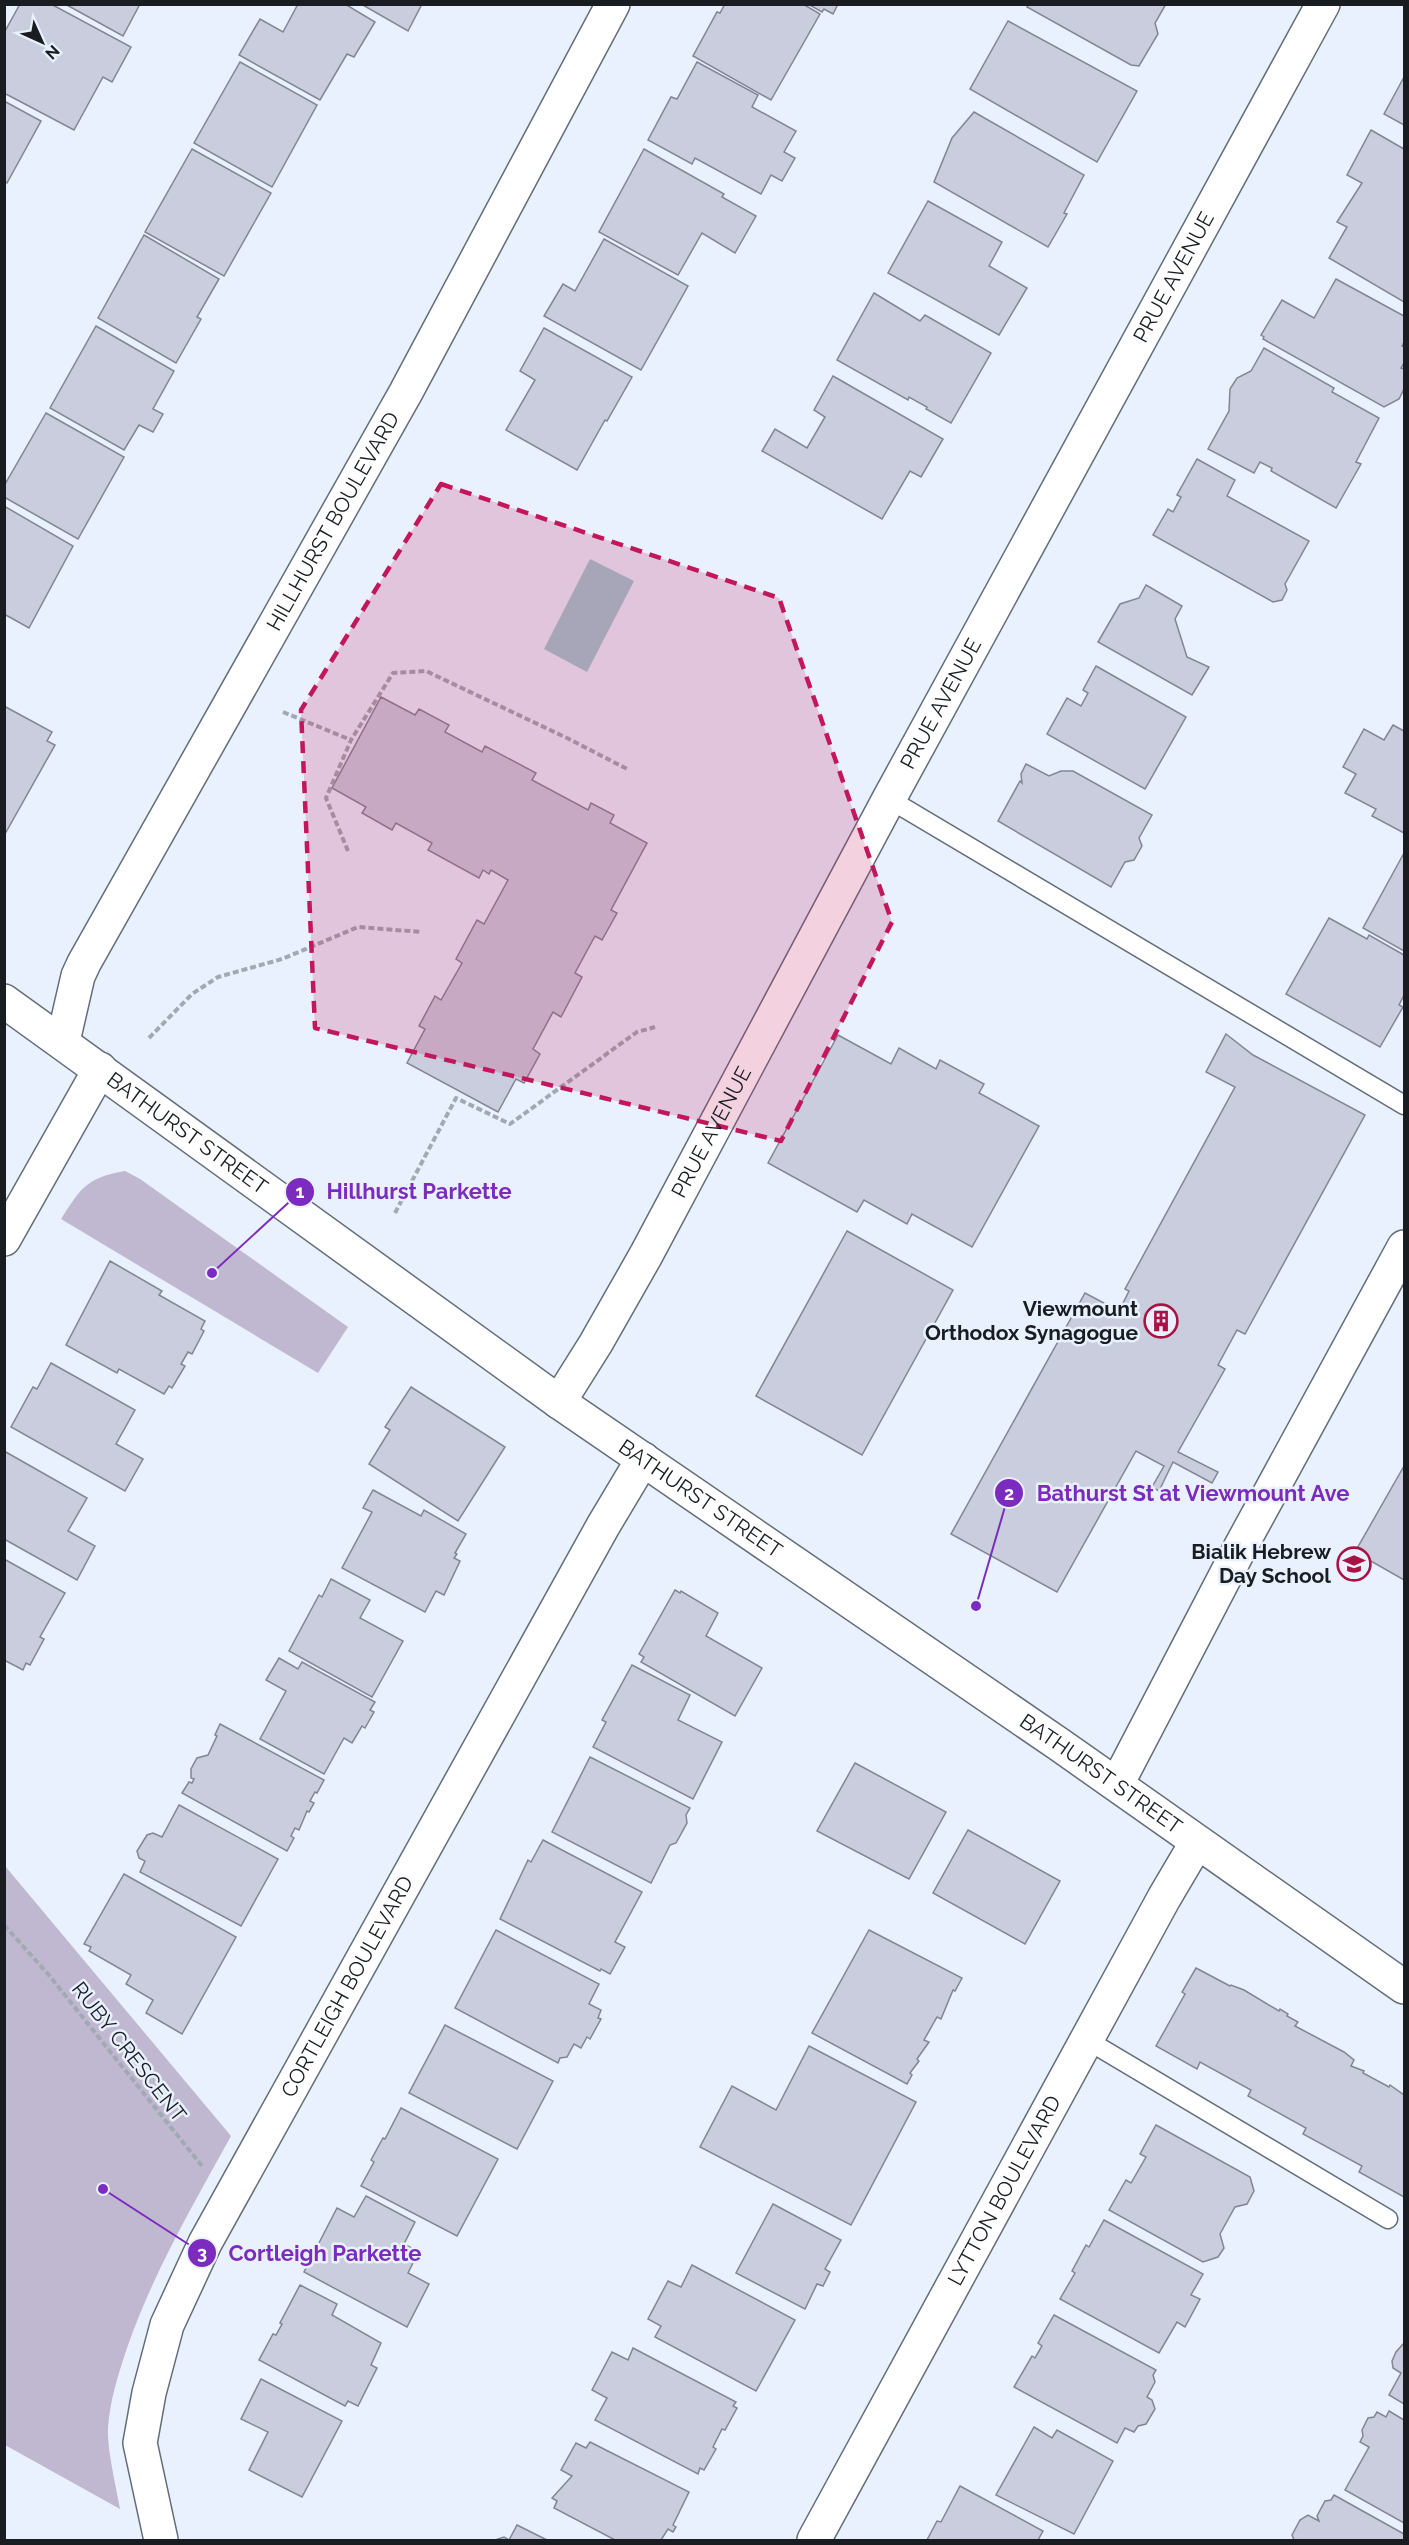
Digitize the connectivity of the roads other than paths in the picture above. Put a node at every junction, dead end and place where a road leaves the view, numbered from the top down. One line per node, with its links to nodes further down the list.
1 (613, 4): 5 (street, HILLHURST BOULEVARD)
2 (1323, 4): 3 (street, PRUE AVENUE)
3 (889, 799): 7 (lane); 10 (street, PRUE AVENUE)
4 (4, 1001): 5 (street, BATHURST STREET)
5 (63, 1041): 6 (street, BATHURST STREET)
6 (100, 1070): 8 (street); 10 (street, BATHURST STREET)
7 (1404, 1105)
8 (4, 1239)
9 (1404, 1247): 12 (street)
10 (559, 1402): 11 (street, BATHURST STREET)
11 (643, 1459): 12 (street, BATHURST STREET); 17 (street, CORTLEIGH BOULEVARD)
12 (1117, 1784): 13 (street, BATHURST STREET)
13 (1197, 1842): 14 (street, BATHURST STREET); 15 (street, LYTTON BOULEVARD)
14 (1404, 1987)
15 (1087, 2040): 16 (lane); 18 (street, LYTTON BOULEVARD)
16 (1388, 2218)
17 (161, 2541)
18 (814, 2541)

